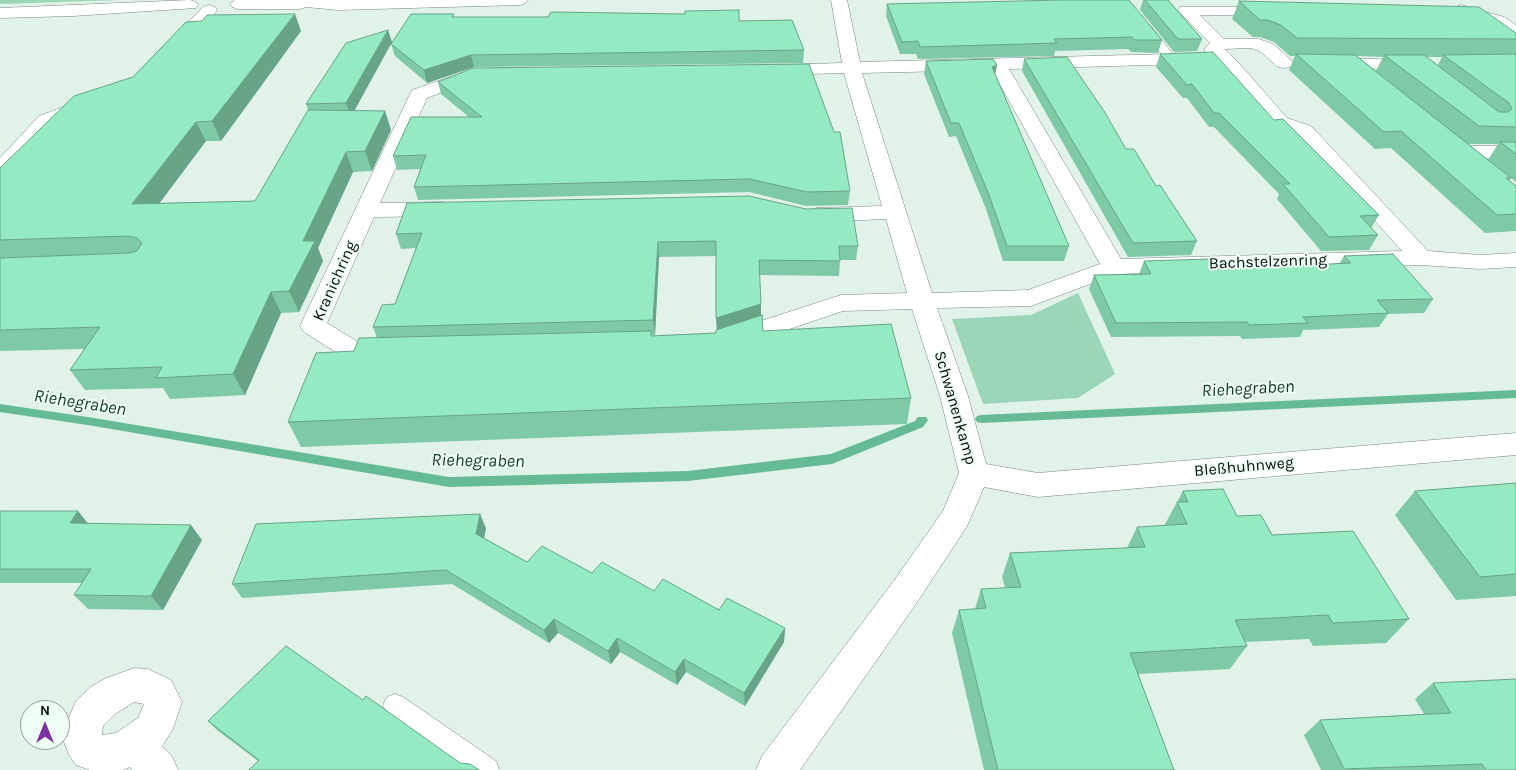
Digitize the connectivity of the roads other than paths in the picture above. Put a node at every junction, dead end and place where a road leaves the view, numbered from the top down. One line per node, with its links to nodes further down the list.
1 (156, 0): 11 (street)
2 (281, 0): 7 (street)
3 (520, 0): 7 (street)
4 (838, 0): 22 (street, Schwanenkamp)
5 (190, 2): 8 (street); 11 (street)
6 (241, 2): 7 (street); 8 (street)
7 (316, 4)
8 (209, 10): 17 (street)
9 (1285, 10): 15 (street)
10 (1443, 10): 14 (street)
11 (73, 12): 12 (street)
12 (0, 13)
13 (1136, 16): 16 (lane)
14 (1516, 33)
15 (1236, 59): 16 (street); 18 (street); 18 (street); 34 (street)
16 (1172, 60): 20 (street)
17 (161, 61)
18 (1284, 63): 19 (street)
19 (1352, 64): 21 (street); 25 (street)
20 (998, 65): 22 (street); 36 (street)
21 (1424, 67)
22 (852, 69): 23 (street); 32 (street, Schwanenkamp)
23 (753, 70)
24 (494, 73): 31 (street, Kranichring)
25 (1374, 81)
26 (107, 98): 28 (street)
27 (1516, 152): 29 (street)
28 (0, 170)
29 (1486, 170)
30 (465, 208): 31 (street)
31 (367, 210): 39 (street, Kranichring)
32 (896, 212): 33 (street); 37 (street, Schwanenkamp)
33 (796, 213)
34 (1421, 258): 35 (street, Bachstelzenring); 36 (street, Bachstelzenring)
35 (1516, 260)
36 (1114, 267): 37 (street, Bachstelzenring)
37 (922, 302): 38 (street); 41 (street, Schwanenkamp)
38 (709, 344)
39 (415, 351)
40 (1516, 444): 41 (street, Bleßhuhnweg)
41 (974, 473): 44 (street, Schwanenkamp)
42 (395, 705): 43 (lane)
43 (487, 770)
44 (776, 770)

